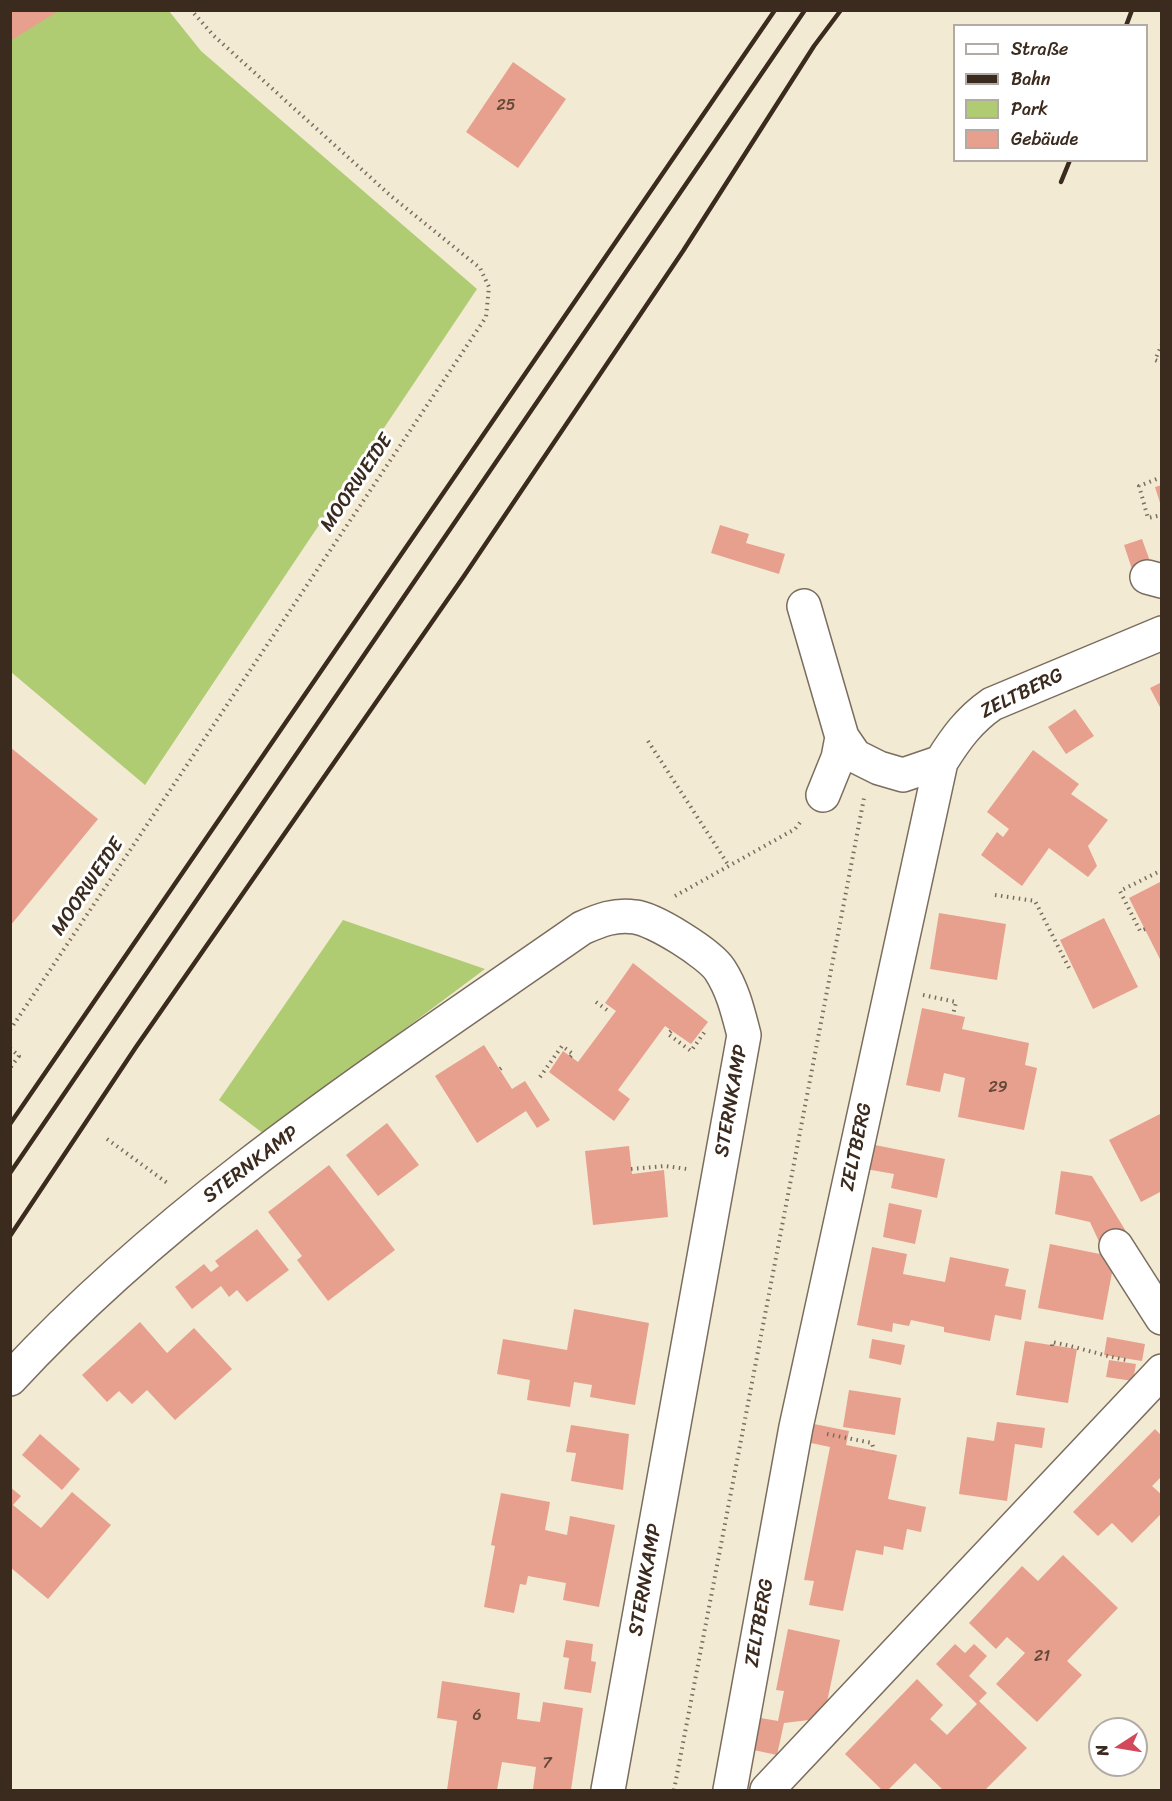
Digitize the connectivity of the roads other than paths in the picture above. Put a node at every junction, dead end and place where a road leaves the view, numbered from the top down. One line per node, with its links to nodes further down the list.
1 (804, 606): 3 (street)
2 (1161, 633): 4 (street, ZELTBERG)
3 (842, 737): 4 (street); 5 (street)
4 (941, 762): 11 (street, ZELTBERG)
5 (823, 795)
6 (1116, 1246): 7 (street)
7 (1161, 1318)
8 (1150, 1367): 12 (street)
9 (10, 1379): 10 (street, STERNKAMP)
10 (608, 1791)
11 (730, 1791)
12 (767, 1791)

